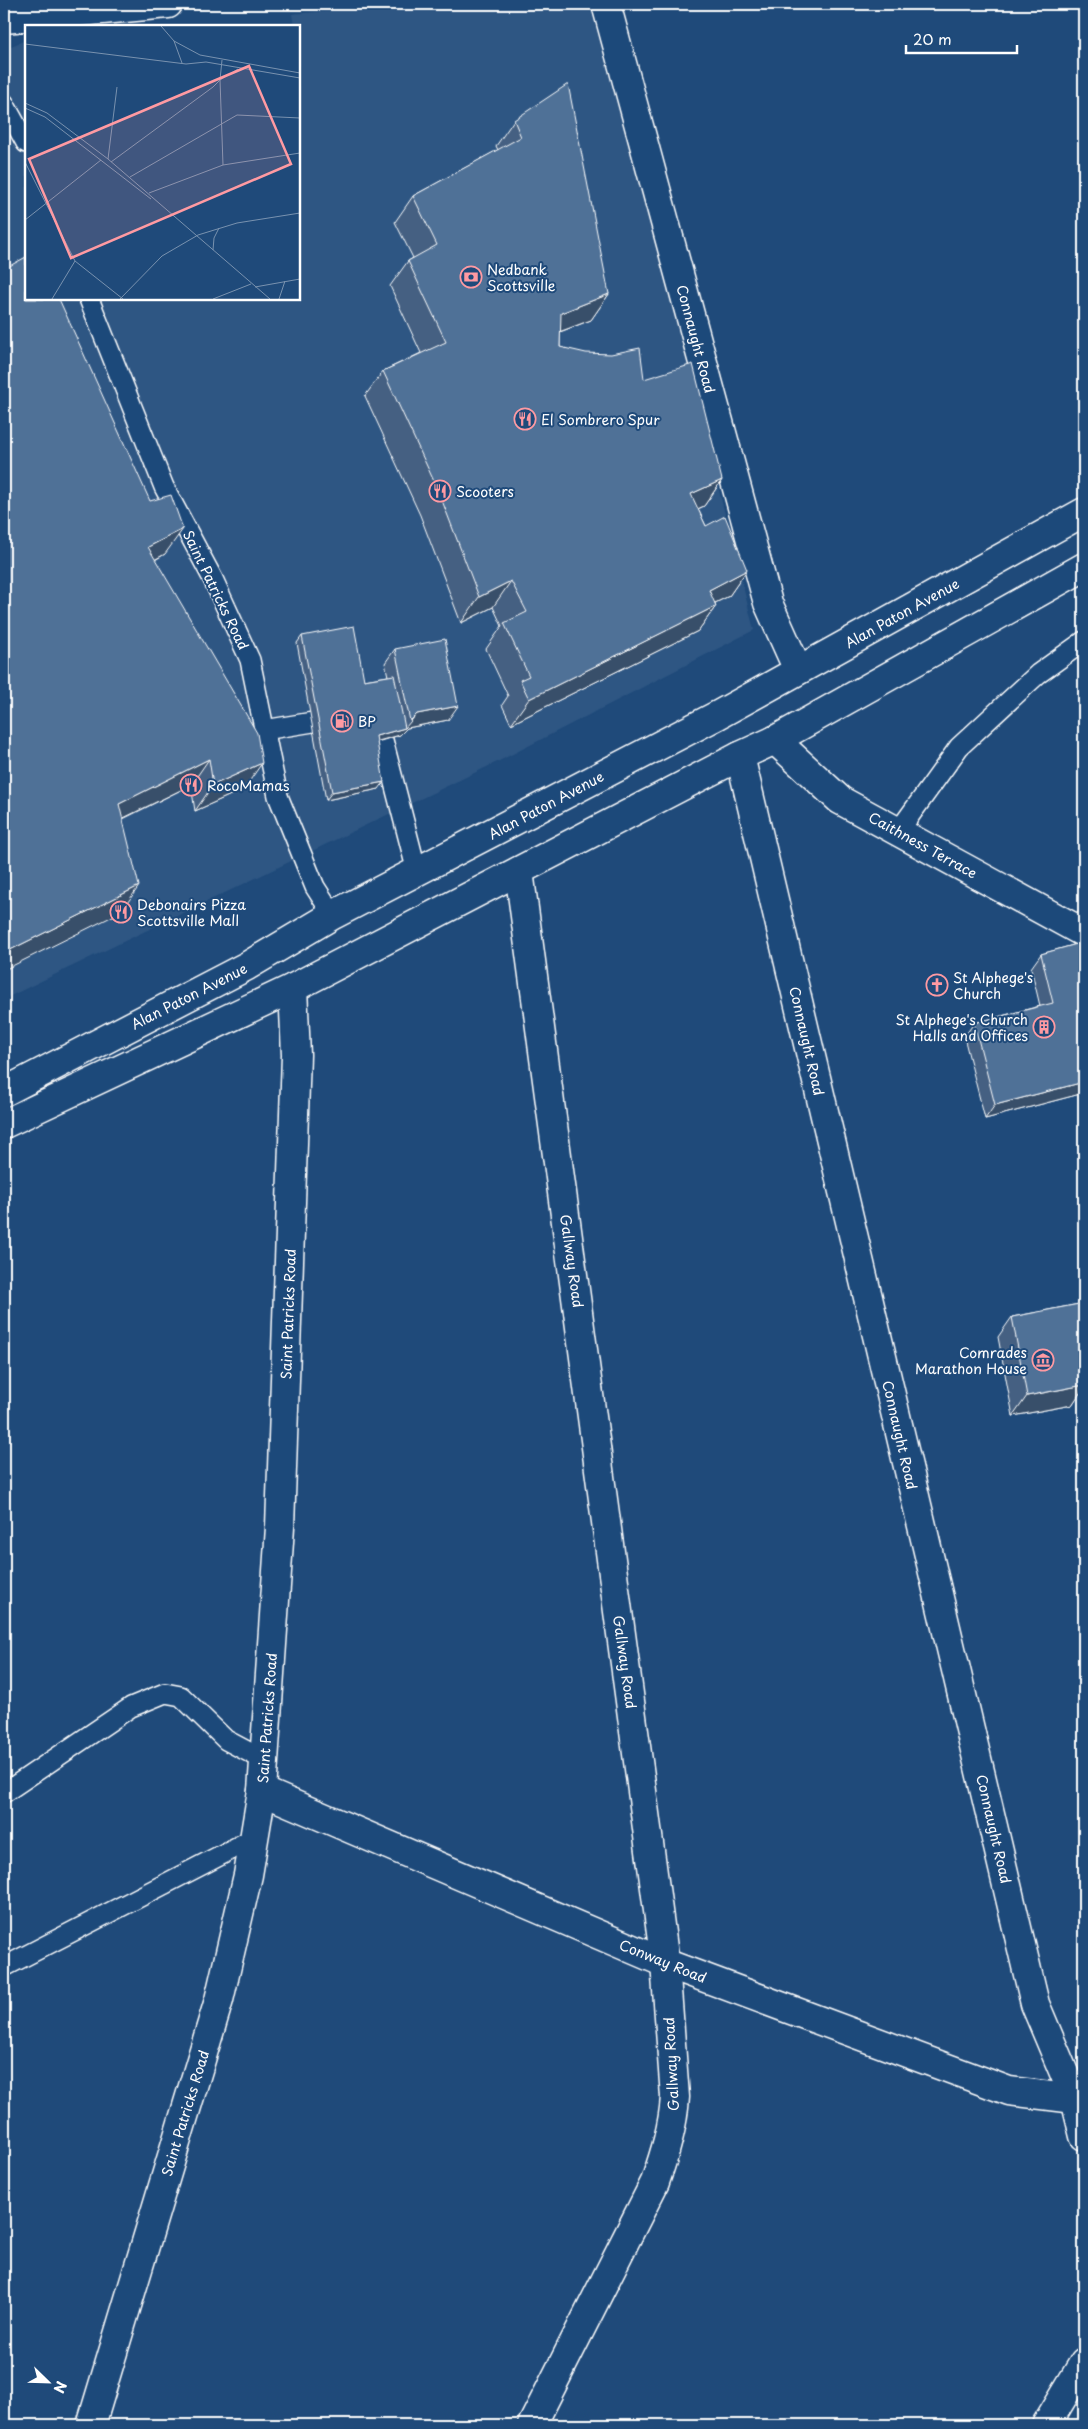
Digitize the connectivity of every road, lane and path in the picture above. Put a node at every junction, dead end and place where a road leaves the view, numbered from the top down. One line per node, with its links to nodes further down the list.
1 (168, 4): 3 (street)
2 (606, 4): 10 (street, Connaught Road)
3 (4, 18)
4 (4, 103): 5 (lane)
5 (25, 141)
6 (88, 300): 12 (lane, Saint Patricks Road)
7 (1084, 512): 10 (street, Alan Paton Avenue)
8 (1084, 567): 14 (street)
9 (1084, 641): 16 (lane)
10 (798, 670): 18 (street, Alan Paton Avenue)
11 (313, 722): 12 (lane)
12 (264, 730): 19 (lane, Saint Patricks Road)
13 (384, 740): 18 (lane)
14 (776, 740): 15 (street); 16 (street, Caithness Terrace)
15 (740, 756): 17 (street); 30 (street, Connaught Road)
16 (898, 832): 20 (street, Caithness Terrace)
17 (519, 871): 21 (street); 28 (street, Gallway Road)
18 (417, 872): 19 (street, Alan Paton Avenue)
19 (333, 915): 22 (street, Alan Paton Avenue)
20 (1084, 933)
21 (293, 988): 23 (street); 24 (street, Saint Patricks Road)
22 (4, 1092)
23 (4, 1124)
24 (264, 1760): 25 (street, Saint Patricks Road); 26 (lane)
25 (262, 1791): 27 (street, Saint Patricks Road); 28 (street, Conway Road)
26 (4, 1793)
27 (254, 1838): 29 (lane); 33 (street, Saint Patricks Road)
28 (665, 1963): 30 (street, Conway Road); 34 (street, Gallway Road)
29 (4, 1967)
30 (1080, 2101): 31 (street, Connaught Road)
31 (1084, 2136)
32 (1084, 2362): 35 (street)
33 (91, 2425)
34 (532, 2425)
35 (1046, 2425)

